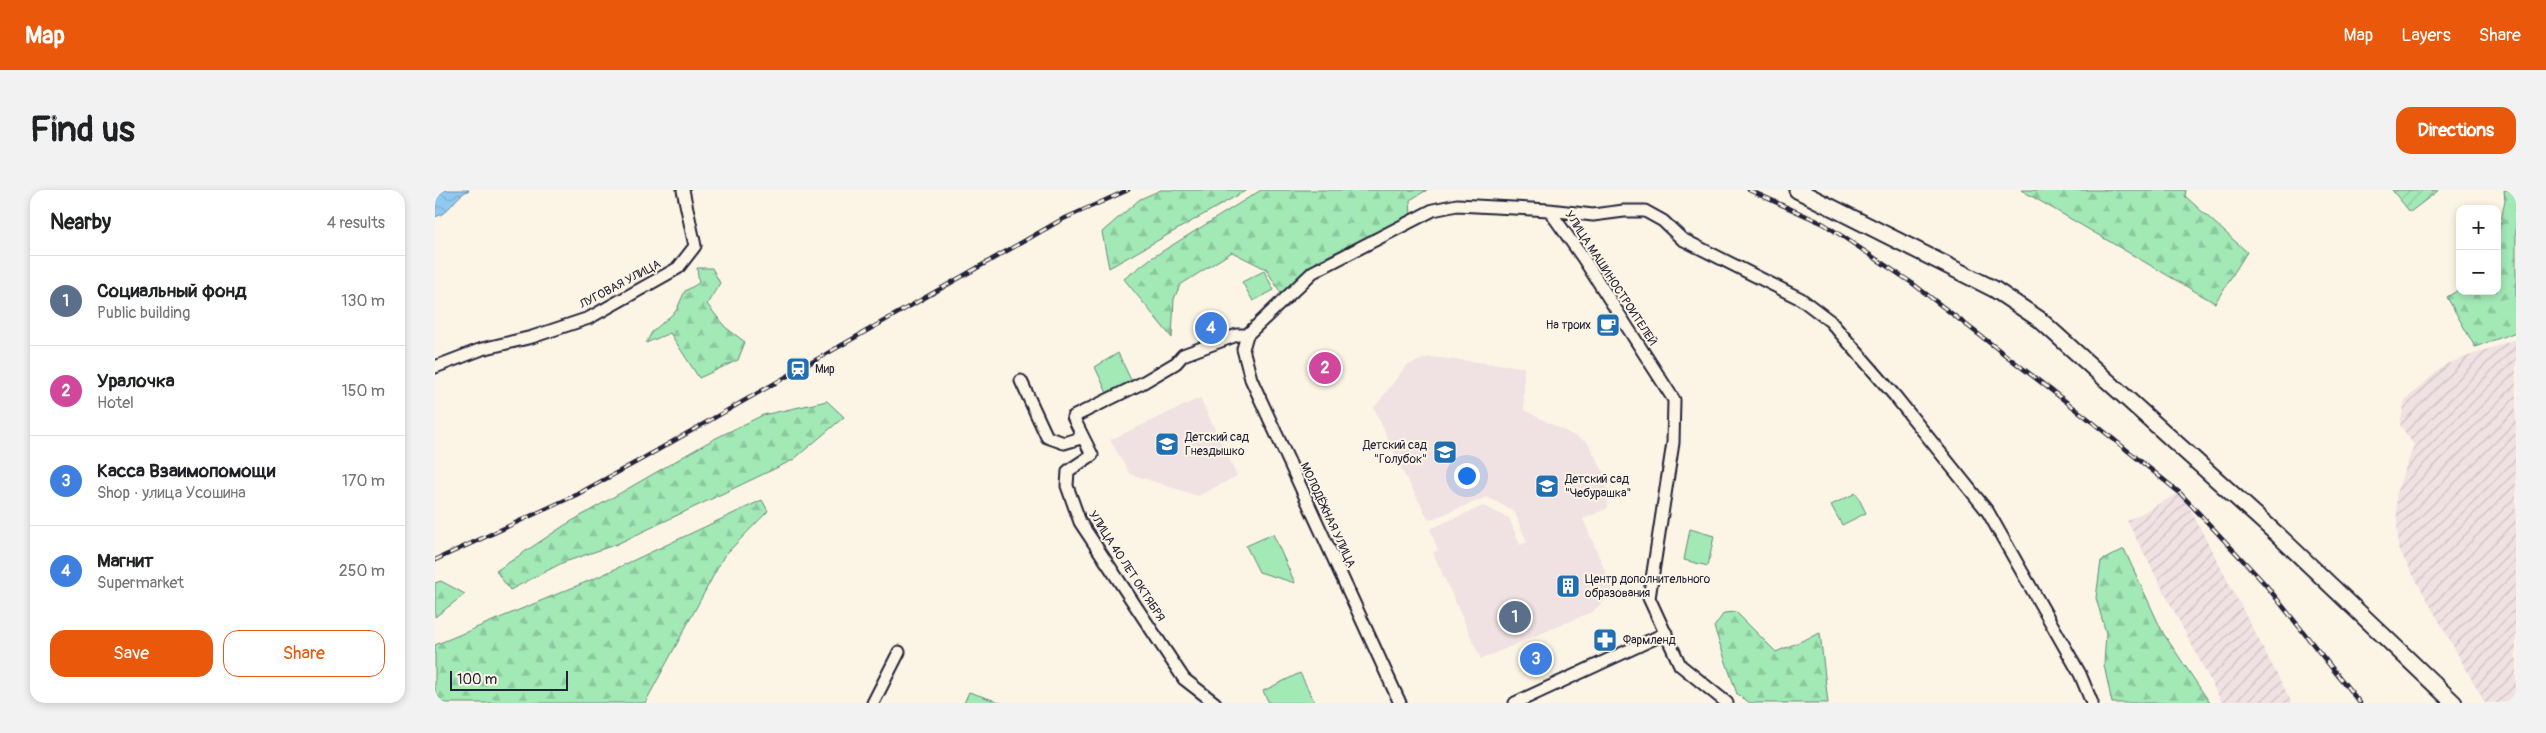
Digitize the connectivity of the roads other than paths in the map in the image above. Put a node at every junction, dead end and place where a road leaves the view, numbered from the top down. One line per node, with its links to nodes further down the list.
1 (683, 190): 5 (street, ЛУГОВАЯ УЛИЦА)
2 (1797, 190): 16 (main road)
3 (1549, 210): 4 (street, УЛИЦА МАШИНОСТРОИТЕЛЕЙ); 8 (street, УЛИЦА МАШИНОСТРОИТЕЛЕЙ); 15 (street)
4 (1247, 336): 7 (street); 12 (street, МОЛОДЁЖНАЯ УЛИЦА)
5 (435, 367)
6 (1021, 381): 7 (street)
7 (1081, 438): 11 (street, УЛИЦА 40 ЛЕТ ОКТЯБРЯ)
8 (1666, 633): 13 (street); 14 (street, УЛИЦА МАШИНОСТРОИТЕЛЕЙ)
9 (899, 652): 10 (street)
10 (873, 703)
11 (1215, 703)
12 (1400, 703)
13 (1515, 703)
14 (1727, 703)
15 (2092, 703)
16 (2454, 703)

